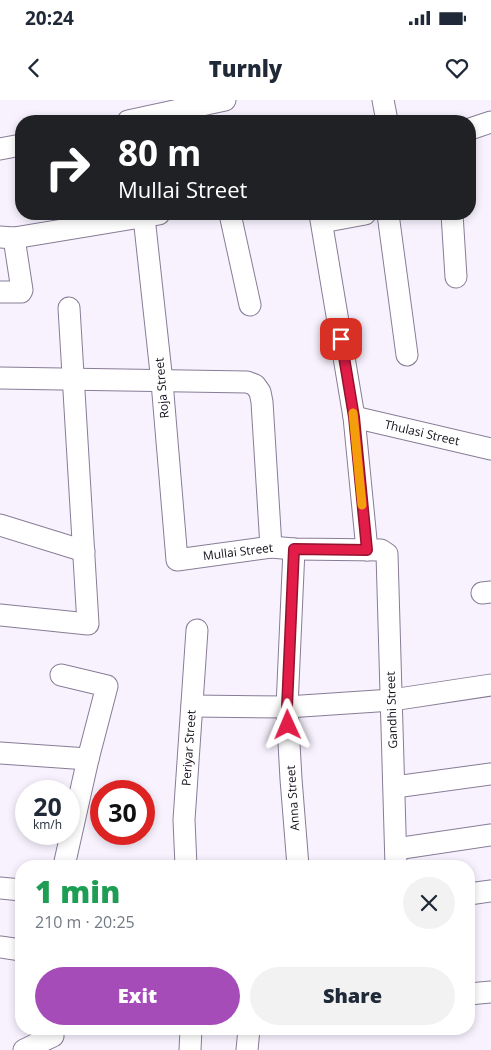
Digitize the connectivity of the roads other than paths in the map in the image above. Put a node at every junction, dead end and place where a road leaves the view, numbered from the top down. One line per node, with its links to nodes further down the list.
1 (225, 100): 3 (street)
2 (383, 100): 4 (street)
3 (156, 115)
4 (386, 115)
5 (491, 122): 6 (street)
6 (476, 127)
7 (15, 146): 8 (street)
8 (0, 149)
9 (120, 220): 15 (street)
10 (151, 220): 23 (street, Roja Street)
11 (231, 220): 18 (street)
12 (321, 220): 24 (street)
13 (389, 220): 20 (street)
14 (452, 220): 16 (street)
15 (7, 238): 17 (street)
16 (456, 277)
17 (0, 292)
18 (250, 305)
19 (69, 308): 22 (street)
20 (407, 355)
21 (0, 378): 22 (street)
22 (74, 379): 23 (street); 29 (street)
23 (162, 382): 27 (street); 32 (street, Roja Street)
24 (354, 417): 25 (street, Thulasi Street); 30 (street)
25 (491, 449)
26 (0, 525): 29 (street)
27 (271, 547): 28 (street, Mullai Street); 32 (street, Mullai Street)
28 (294, 549): 30 (street, Mullai Street); 39 (street, Anna Street)
29 (84, 550): 33 (street)
30 (367, 550): 31 (street, Mullai Street)
31 (388, 554): 37 (street, Gandhi Street)
32 (177, 560)
33 (0, 615)
34 (198, 630): 38 (street, Periyar Street)
35 (61, 675): 41 (street)
36 (491, 685): 37 (street)
37 (392, 700): 39 (street); 43 (street, Gandhi Street)
38 (192, 706): 39 (street); 47 (street, Periyar Street)
39 (287, 707): 48 (street, Anna Street)
40 (0, 753): 41 (street)
41 (88, 759): 46 (street)
42 (491, 774): 43 (street)
43 (395, 787): 45 (street, Gandhi Street)
44 (491, 835): 45 (street)
45 (396, 858)
46 (65, 860)
47 (186, 860)
48 (298, 860)
49 (0, 888): 50 (street)
50 (15, 889)
51 (491, 892): 52 (street)
52 (475, 893)
53 (0, 947): 54 (street)
54 (15, 949)
55 (491, 992): 56 (street)
56 (475, 993)
57 (191, 1035): 60 (street)
58 (54, 1038): 59 (street)
59 (24, 1050)
60 (190, 1050)

